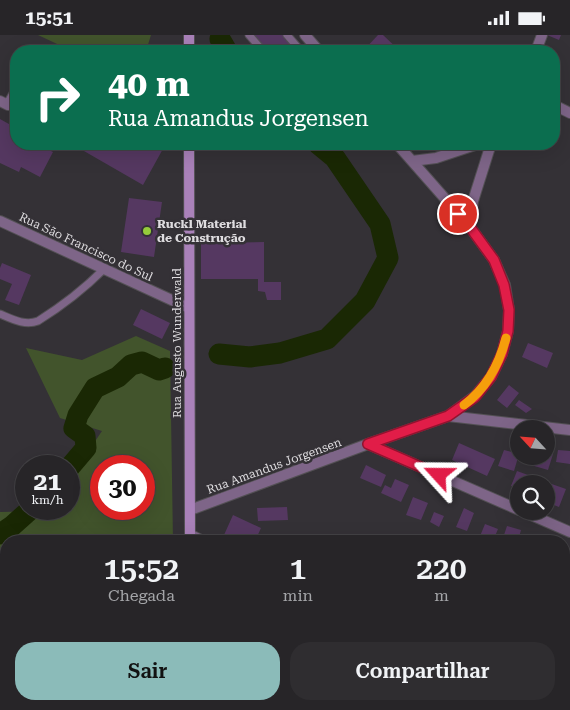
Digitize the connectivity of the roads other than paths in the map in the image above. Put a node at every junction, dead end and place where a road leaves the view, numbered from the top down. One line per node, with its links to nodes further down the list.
1 (249, 35): 4 (lane)
2 (287, 35): 5 (lane)
3 (305, 35): 6 (street)
4 (258, 45)
5 (296, 45)
6 (314, 45)
7 (0, 101): 8 (street)
8 (10, 102)
9 (189, 150): 17 (main road, Rua Augusto Wunderwald)
10 (402, 150): 13 (street, Rua Amandus Jorgensen)
11 (460, 150): 13 (street)
12 (489, 150): 15 (street)
13 (412, 161): 15 (street, Rua Amandus Jorgensen)
14 (0, 221): 16 (street, Rua São Francisco do Sul)
15 (470, 227): 19 (street, Rua Amandus Jorgensen)
16 (104, 269): 17 (street, Rua São Francisco do Sul); 18 (lane)
17 (189, 308): 23 (main road, Rua Augusto Wunderwald)
18 (0, 313)
19 (448, 416): 20 (street); 21 (street, Rua Amandus Jorgensen)
20 (570, 430)
21 (368, 444): 22 (street); 23 (street, Rua Amandus Jorgensen)
22 (510, 507)
23 (190, 510): 26 (main road, Rua Augusto Wunderwald)
24 (541, 520): 25 (street)
25 (570, 532)
26 (190, 535)

